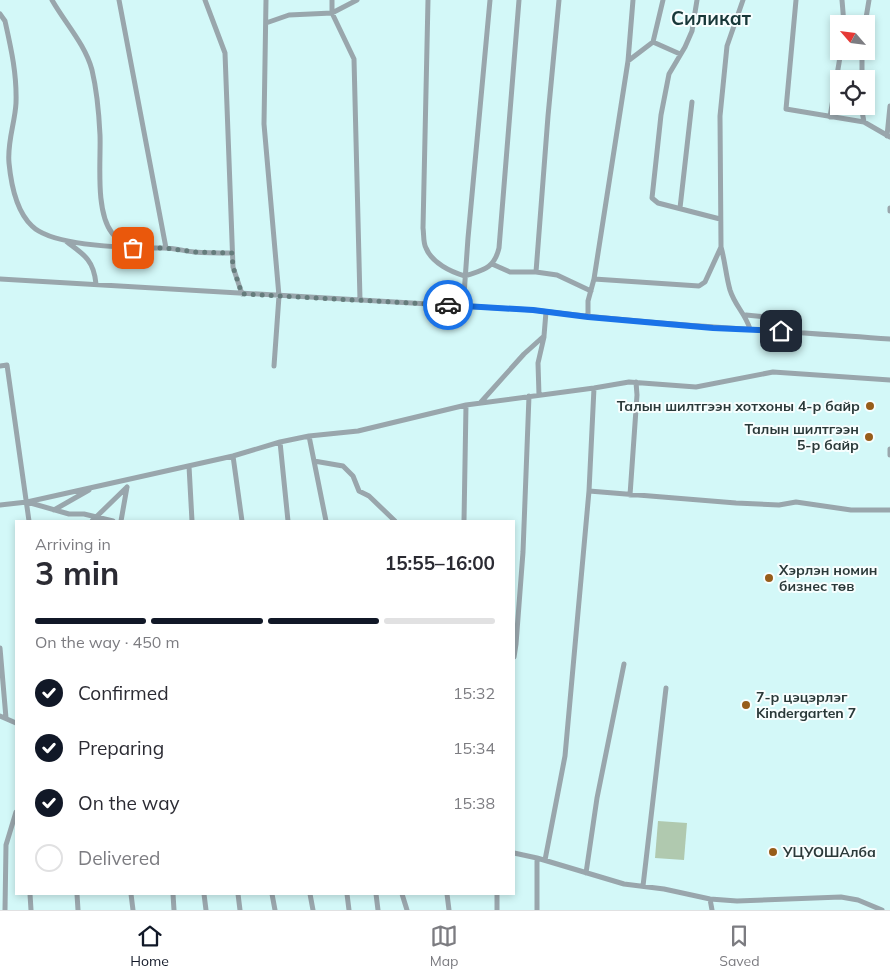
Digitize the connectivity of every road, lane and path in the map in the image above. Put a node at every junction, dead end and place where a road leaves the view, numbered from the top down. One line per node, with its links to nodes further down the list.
1 (52, 0): 37 (street)
2 (119, 0): 38 (street)
3 (204, 0): 39 (street)
4 (266, 0): 22 (street)
5 (332, 0): 18 (street)
6 (358, 0): 18 (street)
7 (428, 0): 42 (street)
8 (490, 0): 42 (street)
9 (519, 0): 40 (street)
10 (559, 0): 41 (street)
11 (633, 0): 26 (street)
12 (663, 0): 23 (street)
13 (697, 0): 24 (street)
14 (743, 0): 34 (street)
15 (796, 0): 30 (street)
16 (842, 0): 20 (street)
17 (868, 0): 21 (street)
18 (332, 13): 22 (street); 49 (street)
19 (0, 14): 35 (street)
20 (843, 15)
21 (866, 15)
22 (266, 23): 48 (street)
23 (653, 42): 24 (street); 26 (street)
24 (680, 54): 33 (street)
25 (840, 60): 30 (street)
26 (628, 61): 44 (street)
27 (692, 102): 33 (street)
28 (890, 106): 32 (street)
29 (863, 115): 31 (street)
30 (830, 117): 31 (street)
31 (864, 122): 32 (street)
32 (889, 136)
33 (680, 208): 34 (street)
34 (720, 219): 36 (street)
35 (65, 241): 37 (street); 45 (street)
36 (721, 247): 44 (street); 52 (street)
37 (133, 248): 38 (street)
38 (166, 248): 39 (street)
39 (232, 253): 47 (street)
40 (492, 264): 41 (street); 42 (street)
41 (536, 272): 46 (street)
42 (465, 276): 50 (street)
43 (0, 279): 45 (street)
44 (594, 279): 46 (street)
45 (96, 284): 47 (street)
46 (591, 291): 53 (street)
47 (242, 294): 48 (street)
48 (279, 296): 49 (street); 59 (street)
49 (360, 300): 50 (street)
50 (464, 306): 51 (street)
51 (546, 312): 53 (street); 56 (street)
52 (746, 316): 54 (street); 55 (street)
53 (588, 317): 54 (street)
54 (750, 328): 55 (street)
55 (796, 332): 57 (street)
56 (544, 336): 63 (street); 65 (street)
57 (890, 339)
58 (0, 366): 79 (street)
59 (274, 366)
60 (890, 380): 61 (street)
61 (636, 382): 62 (street); 78 (street)
62 (594, 388): 63 (street); 77 (street)
63 (539, 395): 64 (street)
64 (529, 396): 65 (street); 94 (street)
65 (481, 403): 66 (street)
66 (466, 405): 67 (street); 93 (street)
67 (309, 436): 68 (street); 72 (street)
68 (280, 442): 71 (street); 90 (street)
69 (890, 449): 70 (street)
70 (890, 455)
71 (234, 456): 73 (street); 89 (street)
72 (314, 461): 91 (street); 92 (street)
73 (189, 466): 74 (street); 88 (street)
74 (129, 479): 75 (street); 76 (street)
75 (127, 487): 84 (street); 87 (street)
76 (94, 488): 79 (street); 81 (street)
77 (589, 491): 78 (street); 103 (street)
78 (630, 495): 82 (street)
79 (27, 502): 80 (street); 81 (street); 85 (street)
80 (0, 505)
81 (54, 510): 83 (street)
82 (890, 510)
83 (69, 514): 84 (street); 86 (street)
84 (94, 519)
85 (29, 520)
86 (71, 520)
87 (121, 520)
88 (192, 520)
89 (242, 520)
90 (288, 520)
91 (326, 520)
92 (394, 520)
93 (464, 520)
94 (515, 641)
95 (0, 648): 98 (street)
96 (624, 664): 104 (street)
97 (666, 688): 105 (street)
98 (3, 717): 99 (street)
99 (15, 723)
100 (15, 815): 120 (street)
101 (515, 853): 102 (street)
102 (537, 858): 103 (street); 134 (street)
103 (545, 860): 104 (street)
104 (586, 873): 105 (street)
105 (643, 886): 119 (street)
106 (30, 895): 121 (street)
107 (77, 895): 122 (street)
108 (131, 895): 123 (street)
109 (173, 895): 124 (street)
110 (204, 895): 125 (street)
111 (238, 895): 126 (street)
112 (272, 895): 127 (street)
113 (310, 895): 128 (street)
114 (347, 895): 129 (street)
115 (376, 895): 130 (street)
116 (402, 895): 131 (street)
117 (447, 895): 132 (street)
118 (497, 895): 133 (street)
119 (710, 899): 135 (street); 136 (street)
120 (5, 910)
121 (31, 910)
122 (78, 910)
123 (133, 910)
124 (174, 910)
125 (206, 910)
126 (240, 910)
127 (275, 910)
128 (313, 910)
129 (349, 910)
130 (378, 910)
131 (407, 910)
132 (449, 910)
133 (497, 910)
134 (537, 910)
135 (712, 910)
136 (882, 910)

